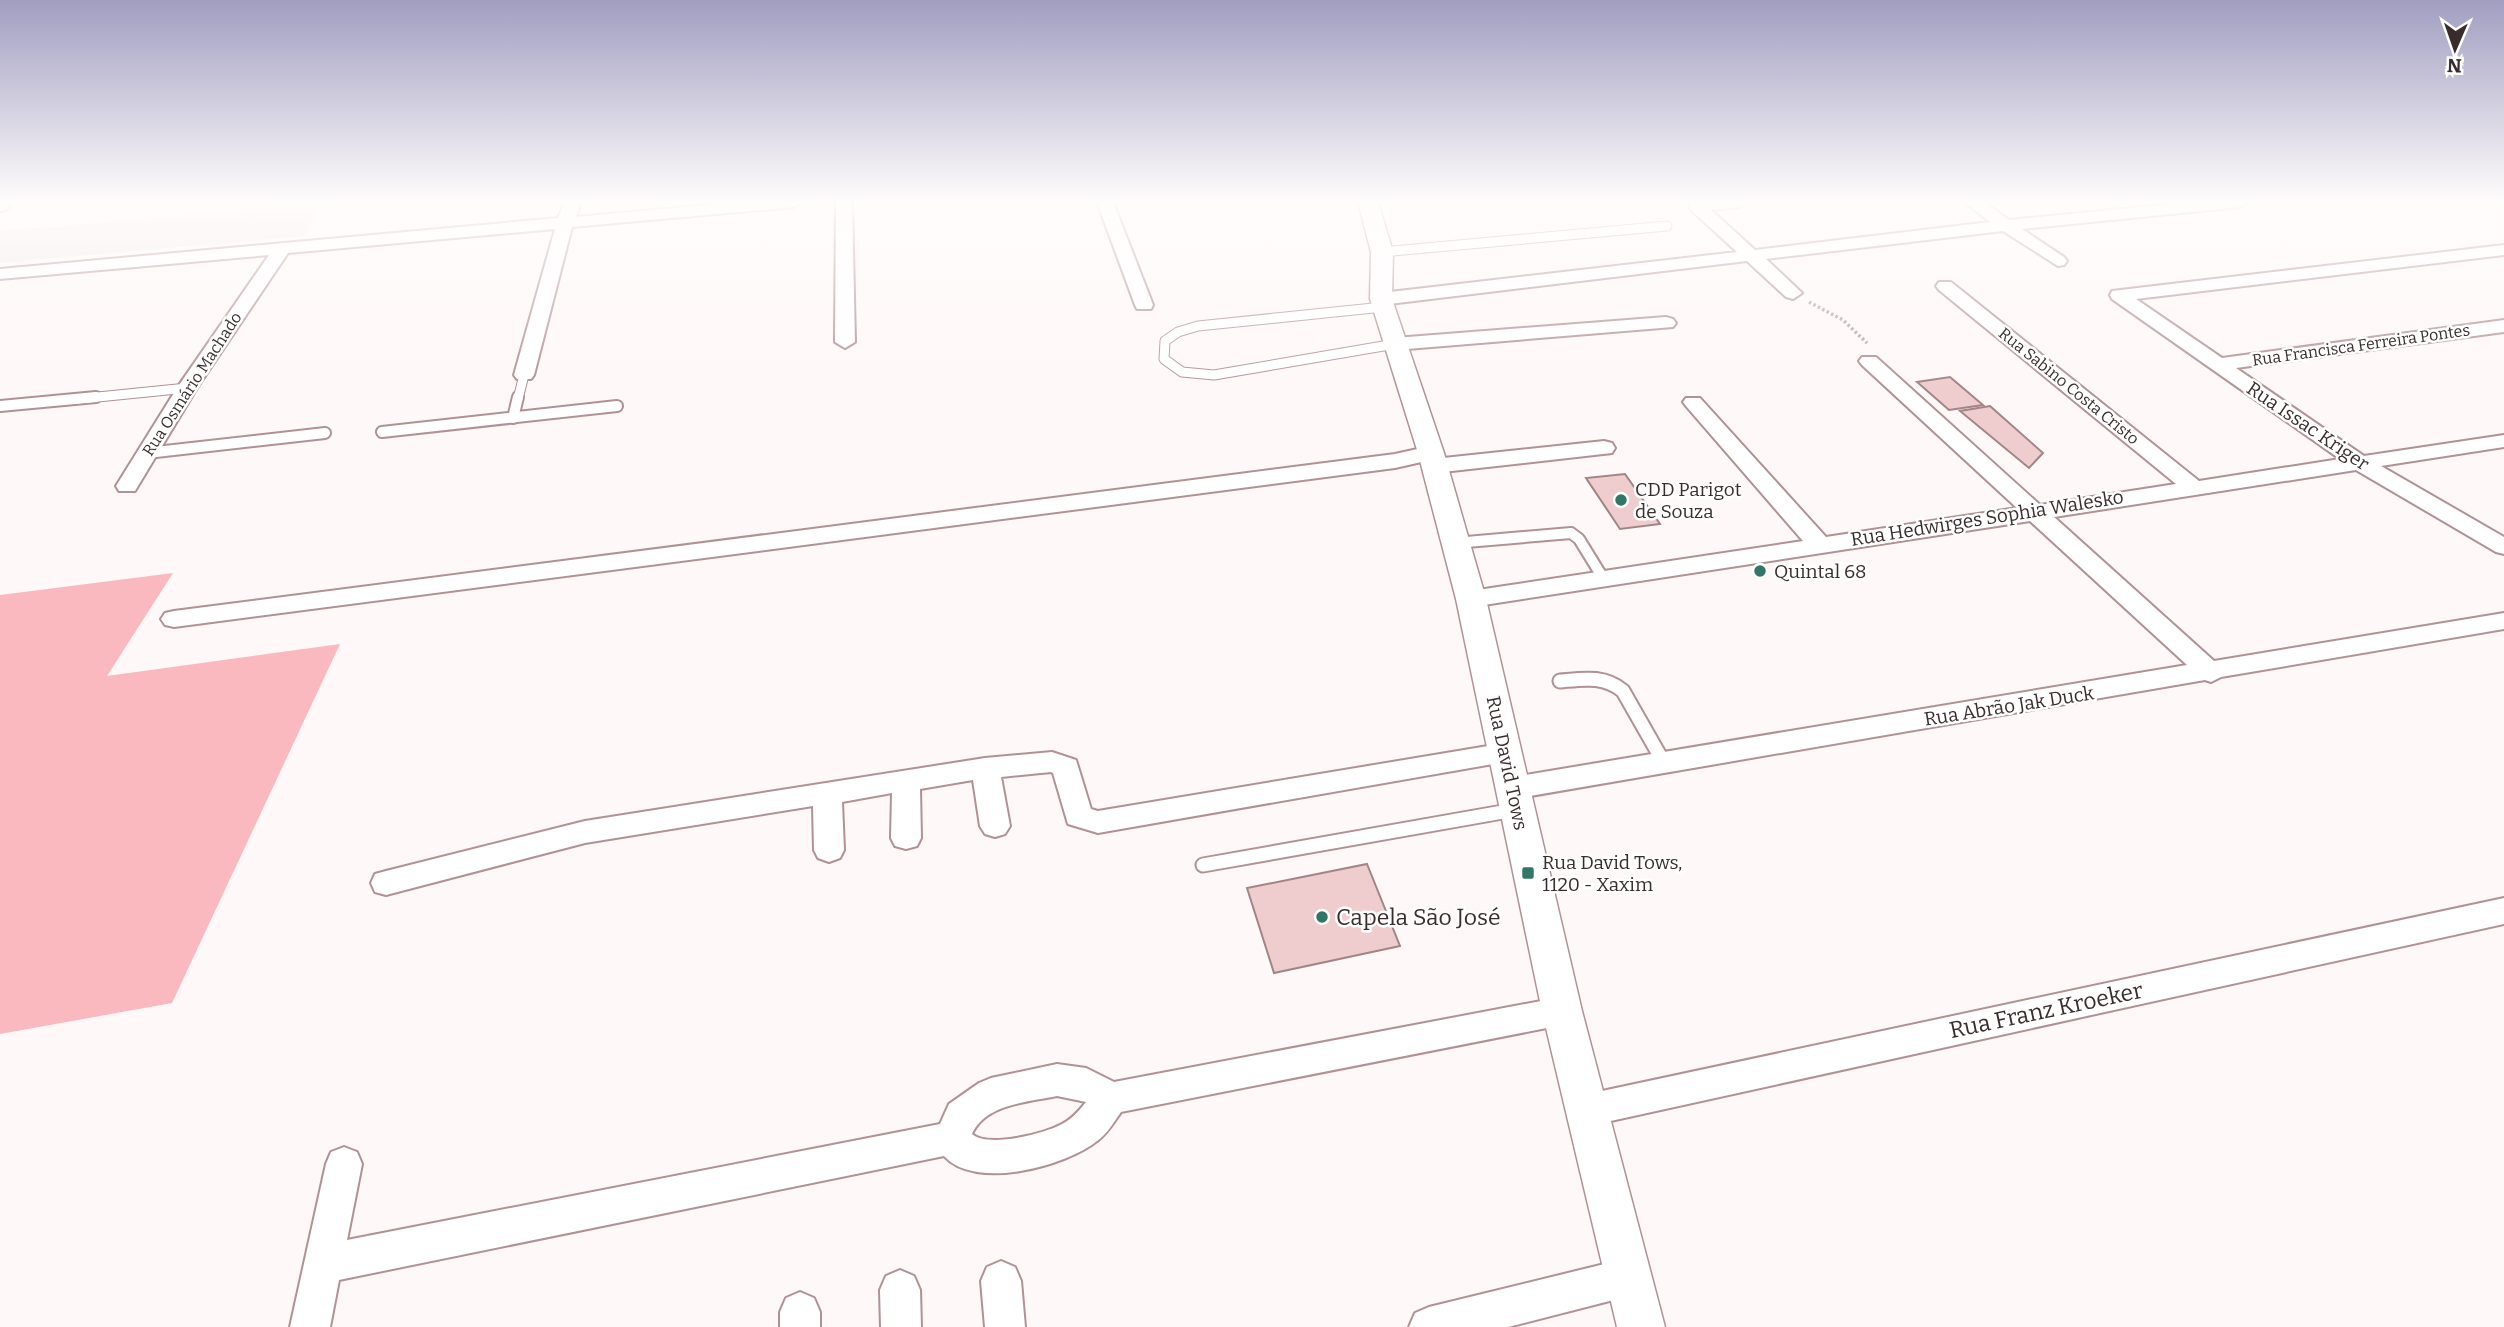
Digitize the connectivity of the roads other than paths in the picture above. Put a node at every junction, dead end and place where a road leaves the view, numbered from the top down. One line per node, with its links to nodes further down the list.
1 (110, 264): 10 (street)
2 (272, 264): 22 (street, Rua Osmário Machado)
3 (554, 264): 21 (street)
4 (844, 264): 17 (street)
5 (1128, 264): 14 (street)
6 (1382, 264): 13 (street, Rua David Tows)
7 (1684, 264): 13 (street)
8 (1762, 264): 12 (street)
9 (2385, 264): 20 (street, Rua Issac Kriger)
10 (0, 274)
11 (1945, 286): 35 (street, Rua Sabino Costa Cristo)
12 (1793, 293)
13 (1382, 303): 18 (street, Rua David Tows); 18 (lane)
14 (1144, 305)
15 (1666, 323): 18 (street)
16 (2504, 326): 20 (street, Rua Francisca Ferreira Pontes)
17 (845, 342)
18 (1395, 344): 32 (street, Rua David Tows)
19 (1869, 361): 36 (street)
20 (2218, 364): 33 (street, Rua Issac Kriger)
21 (524, 375): 26 (lane)
22 (187, 388): 24 (lane); 31 (street, Rua Osmário Machado)
23 (1693, 402): 38 (street)
24 (0, 406)
25 (617, 406): 26 (lane)
26 (513, 418): 27 (lane)
27 (382, 432)
28 (325, 433): 31 (lane)
29 (2504, 441): 33 (street, Rua Hedwirges Sophia Walesko)
30 (1604, 448): 32 (street)
31 (147, 453): 34 (street, Rua Osmário Machado)
32 (1432, 460): 37 (street, Rua David Tows); 42 (street)
33 (2361, 464): 35 (street, Rua Hedwirges Sophia Walesko); 39 (street, Rua Issac Kriger)
34 (127, 486)
35 (2193, 487): 36 (street, Rua Hedwirges Sophia Walesko)
36 (2034, 511): 38 (street, Rua Hedwirges Sophia Walesko); 44 (street)
37 (1455, 543): 40 (lane); 41 (street, Rua David Tows)
38 (1819, 544): 40 (street, Rua Hedwirges Sophia Walesko)
39 (2504, 547)
40 (1603, 578): 41 (street, Rua Hedwirges Sophia Walesko)
41 (1471, 599): 46 (street, Rua David Tows)
42 (174, 618)
43 (2504, 621): 44 (street, Rua Abrão Jak Duck)
44 (2211, 673): 47 (street, Rua Abrão Jak Duck)
45 (1560, 681): 47 (lane)
46 (1506, 753): 48 (street); 51 (street, Rua David Tows)
47 (1664, 764): 51 (street, Rua Abrão Jak Duck)
48 (985, 768): 49 (street); 52 (street)
49 (906, 780): 50 (street); 53 (street)
50 (828, 793): 54 (street); 56 (street)
51 (1516, 799): 55 (lane); 58 (street, Rua David Tows)
52 (995, 826)
53 (906, 838)
54 (830, 850)
55 (1203, 865)
56 (386, 883)
57 (2504, 911): 60 (street, Rua Franz Kroeker)
58 (1562, 1010): 59 (street); 60 (street, Rua David Tows)
59 (1111, 1098): 61 (street); 61 (street)
60 (1588, 1110): 64 (street, Rua David Tows)
61 (952, 1138): 63 (street)
62 (344, 1164): 63 (street)
63 (323, 1264): 66 (street)
64 (1629, 1276): 68 (street); 69 (street, Rua David Tows)
65 (1001, 1281): 67 (street)
66 (310, 1327)
67 (1006, 1327)
68 (1429, 1327)
69 (1641, 1327)

